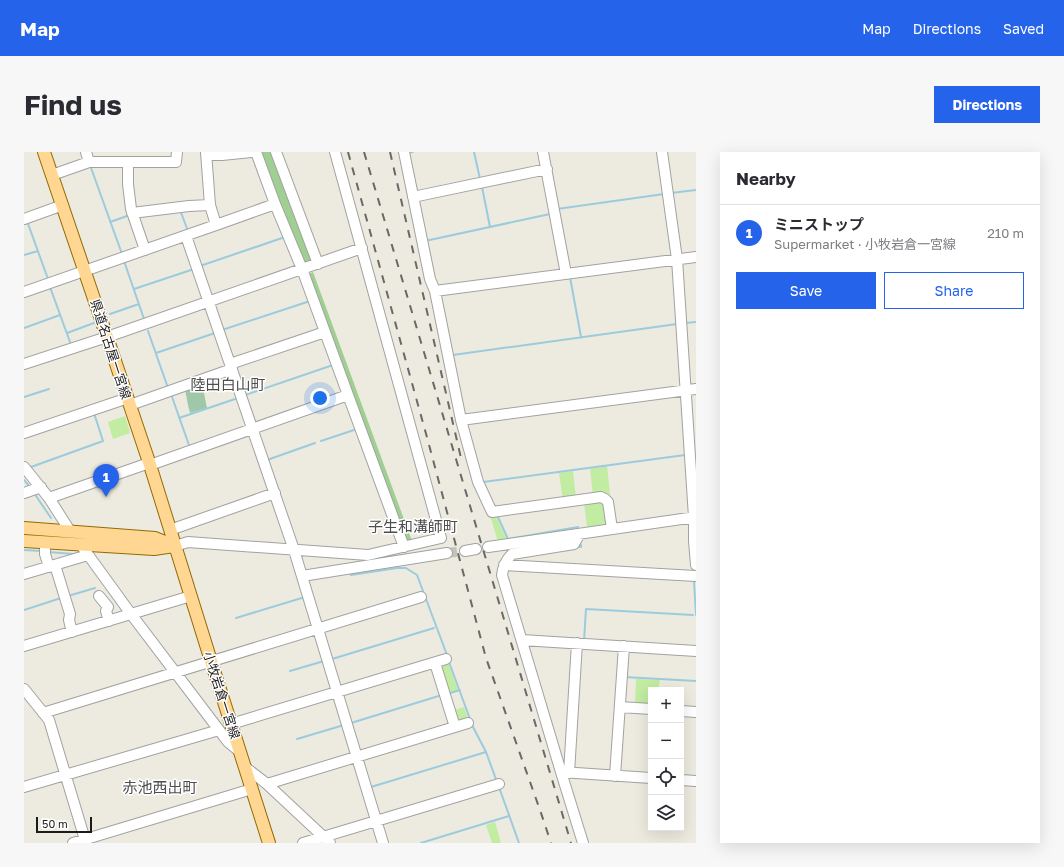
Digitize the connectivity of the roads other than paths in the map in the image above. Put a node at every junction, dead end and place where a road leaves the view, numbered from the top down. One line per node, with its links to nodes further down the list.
1 (44, 152): 14 (main road, 県道名古屋一宮線)
2 (177, 152): 12 (street)
3 (251, 152): 10 (street)
4 (256, 152): 16 (street)
5 (276, 152): 27 (street)
6 (335, 152): 23 (street)
7 (404, 152): 15 (street)
8 (543, 152): 13 (street)
9 (662, 152): 26 (street)
10 (206, 154): 18 (street)
11 (87, 157): 12 (street); 14 (street)
12 (129, 158): 19 (street)
13 (547, 169): 15 (street); 30 (street)
14 (52, 175): 17 (main road, 県道名古屋一宮線)
15 (413, 197): 31 (street)
16 (275, 204): 21 (street); 28 (street)
17 (63, 205): 20 (street); 29 (main road, 県道名古屋一宮線)
18 (210, 206): 19 (street); 21 (street)
19 (132, 213): 24 (street)
20 (24, 219)
21 (216, 225): 22 (street)
22 (186, 236): 24 (street); 33 (street)
23 (362, 248): 27 (street); 59 (street)
24 (145, 250): 29 (street)
25 (696, 257): 26 (street)
26 (677, 259): 30 (street); 38 (street)
27 (318, 264): 28 (street)
28 (302, 269): 33 (street); 34 (street)
29 (85, 271): 32 (street); 35 (main road, 県道名古屋一宮線)
30 (566, 274): 31 (street)
31 (435, 291): 41 (street)
32 (24, 292)
33 (208, 302): 35 (street); 37 (street)
34 (325, 332): 37 (street); 39 (street)
35 (107, 337): 36 (street); 40 (main road, 県道名古屋一宮線)
36 (24, 364)
37 (231, 367): 40 (street); 42 (street)
38 (691, 390): 41 (street); 50 (street)
39 (348, 395): 42 (street); 59 (street)
40 (129, 401): 43 (street); 44 (main road, 県道名古屋一宮線)
41 (461, 420): 52 (street)
42 (253, 429): 44 (street); 48 (street)
43 (24, 433)
44 (149, 464): 49 (street); 53 (main road, 県道名古屋一宮線)
45 (24, 467): 46 (street)
46 (41, 487): 47 (street); 49 (street)
47 (24, 493)
48 (275, 493): 53 (street); 63 (street)
49 (49, 498): 54 (street)
50 (695, 517): 52 (street); 67 (street)
51 (24, 528): 54 (main road)
52 (612, 529): 55 (street)
53 (170, 530): 58 (main road, 県道名古屋一宮線)
54 (70, 531): 58 (main road)
55 (579, 535): 60 (street); 66 (street)
56 (24, 541): 57 (main road)
57 (45, 542): 62 (main road); 68 (street)
58 (175, 546): 62 (main road); 63 (street); 73 (main road, 小牧岩倉一宮線)
59 (404, 547): 63 (street)
60 (488, 547)
61 (476, 549): 64 (street)
62 (85, 550): 68 (street); 75 (street)
63 (294, 550): 70 (street)
64 (465, 551)
65 (447, 554): 70 (street)
66 (504, 565): 71 (street); 79 (street)
67 (696, 565)
68 (52, 566): 69 (street); 78 (street)
69 (24, 574)
70 (302, 576): 77 (street)
71 (696, 576)
72 (100, 596): 76 (street)
73 (191, 596): 75 (street); 85 (main road, 小牧岩倉一宮線)
74 (421, 597): 77 (street)
75 (130, 614): 76 (street); 87 (street)
76 (109, 621): 78 (street)
77 (318, 628): 85 (street); 89 (street)
78 (72, 632): 81 (street)
79 (522, 640): 80 (street); 102 (street)
80 (577, 643): 82 (street); 102 (street)
81 (24, 646)
82 (624, 646): 83 (street); 90 (street)
83 (696, 651)
84 (446, 659): 86 (street)
85 (210, 661): 87 (street); 96 (main road, 小牧岩倉一宮線)
86 (435, 663): 89 (street); 97 (street)
87 (175, 672): 93 (street); 98 (street)
88 (24, 689): 93 (street)
89 (337, 692): 96 (street); 100 (street)
90 (620, 706): 91 (street); 104 (street)
91 (648, 709)
92 (684, 711): 94 (street)
93 (43, 712): 103 (street)
94 (696, 712)
95 (468, 723): 97 (street)
96 (231, 724): 99 (main road, 小牧岩倉一宮線)
97 (455, 727): 100 (street)
98 (219, 730): 99 (street); 103 (street)
99 (240, 752): 101 (main road, 小牧岩倉一宮線)
100 (357, 757): 108 (street); 112 (street)
101 (245, 767): 108 (street); 111 (main road, 小牧岩倉一宮線)
102 (565, 772): 104 (street); 119 (street)
103 (66, 775): 110 (street); 114 (street)
104 (615, 776): 105 (street)
105 (648, 778)
106 (684, 780): 107 (street)
107 (696, 781)
108 (267, 784): 113 (street)
109 (499, 784): 112 (street)
110 (24, 787)
111 (252, 789): 114 (street); 116 (main road, 小牧岩倉一宮線)
112 (376, 822): 113 (street); 118 (street)
113 (326, 840): 117 (street)
114 (86, 841): 115 (street)
115 (73, 843)
116 (269, 843)
117 (303, 843)
118 (383, 843)
119 (583, 843)

